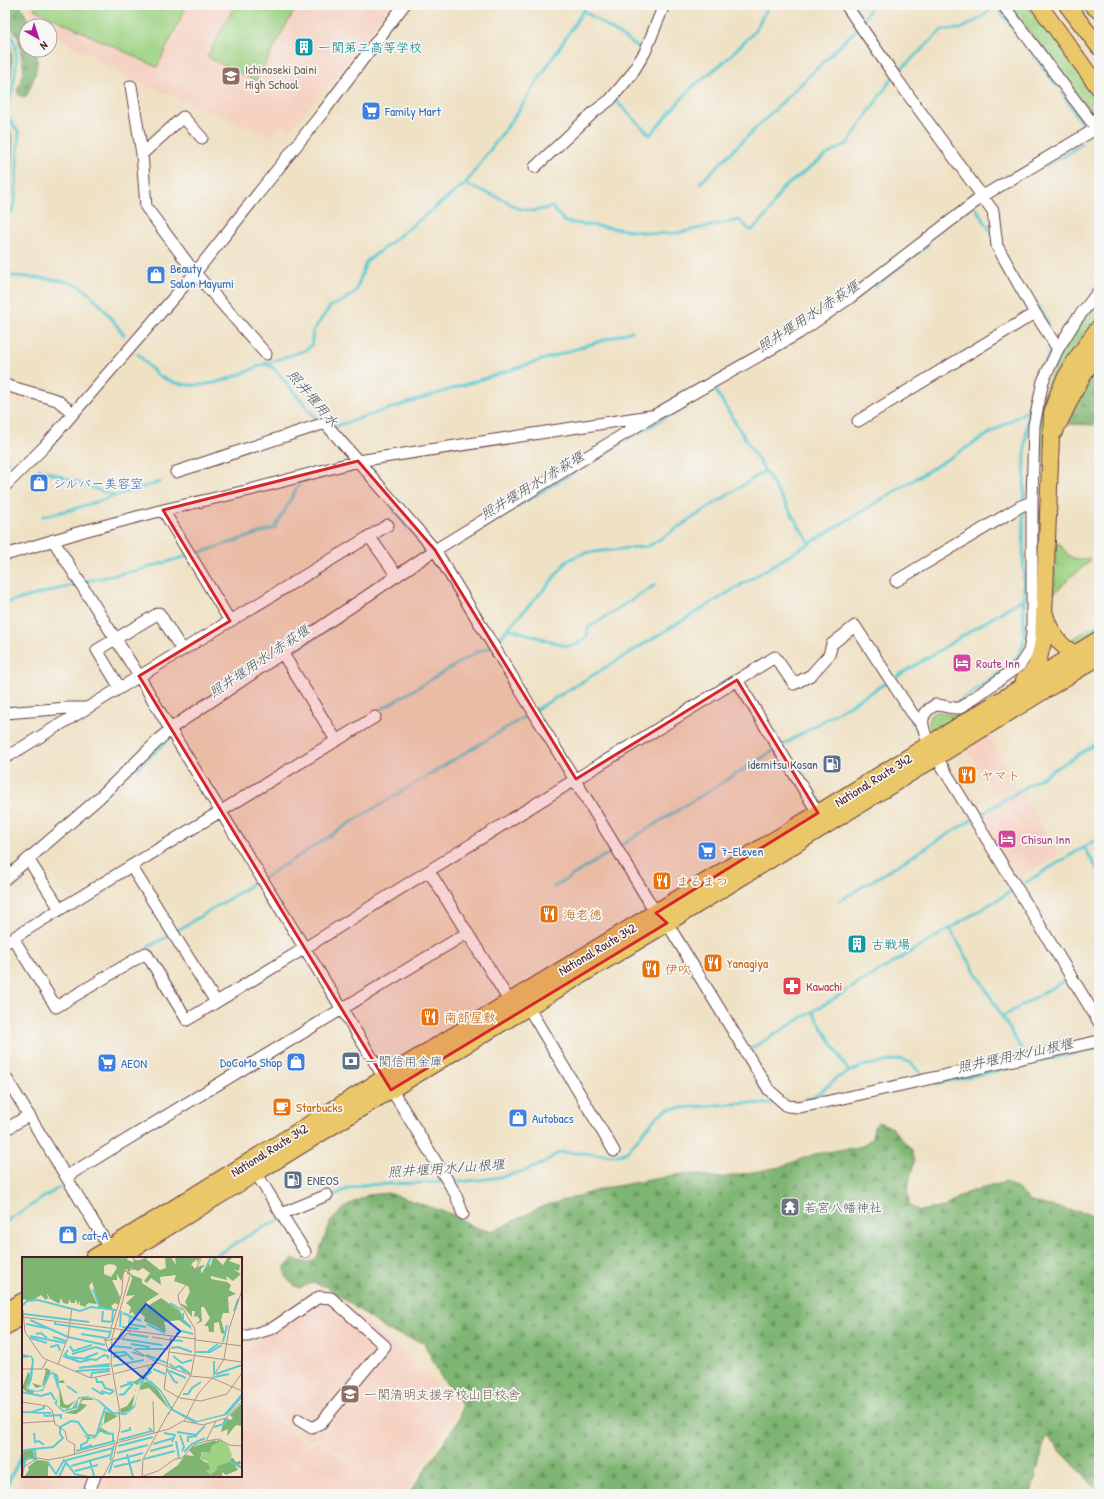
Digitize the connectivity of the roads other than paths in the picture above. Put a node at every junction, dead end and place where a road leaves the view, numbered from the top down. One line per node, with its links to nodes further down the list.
1 (404, 5): 19 (street)
2 (664, 5): 17 (street)
3 (846, 5): 18 (street)
4 (1004, 5): 14 (street)
5 (1039, 5): 13 (highway)
6 (1047, 5): 11 (highway)
7 (1067, 5): 10 (highway)
8 (1092, 5): 9 (highway)
9 (1099, 11)
10 (1099, 46)
11 (1099, 72)
12 (131, 86): 16 (street)
13 (1099, 88)
14 (1098, 130): 18 (street)
15 (202, 138): 16 (street)
16 (142, 154): 19 (street)
17 (535, 167)
18 (983, 196): 21 (street); 28 (street)
19 (195, 273): 25 (street); 27 (street)
20 (1099, 291): 23 (street)
21 (1035, 312): 23 (street); 29 (street)
22 (1099, 327): 30 (highway)
23 (1058, 349): 34 (street)
24 (1099, 351): 30 (highway)
25 (266, 354)
26 (5, 385): 27 (street)
27 (72, 413): 33 (street)
28 (655, 415): 31 (street); 39 (street)
29 (858, 421)
30 (1051, 439): 43 (highway)
31 (358, 461): 32 (street); 35 (street); 39 (street)
32 (176, 472)
33 (5, 486)
34 (1032, 502): 42 (street); 59 (street)
35 (163, 510): 38 (street); 44 (street)
36 (388, 525): 37 (street)
37 (369, 536): 41 (street); 44 (street)
38 (53, 540): 40 (street); 45 (street)
39 (435, 550): 41 (street); 64 (street)
40 (5, 555)
41 (397, 576): 50 (street)
42 (896, 581)
43 (1044, 611): 49 (highway); 58 (highway)
44 (230, 621): 47 (street)
45 (115, 639): 47 (street); 52 (street); 54 (street)
46 (1099, 639): 49 (highway, National Route 342)
47 (182, 650): 52 (street)
48 (1099, 650): 49 (highway)
49 (1077, 653): 58 (highway, National Route 342)
50 (283, 654): 60 (street); 61 (street)
51 (1099, 657): 62 (highway, National Route 342)
52 (138, 676): 54 (street); 60 (street)
53 (737, 680): 59 (street); 64 (street); 66 (street)
54 (120, 688): 55 (street)
55 (87, 708): 56 (street); 63 (street)
56 (5, 713)
57 (374, 717): 61 (street)
58 (965, 723): 62 (highway, National Route 342)
59 (923, 726): 62 (street)
60 (170, 729): 65 (street); 67 (street)
61 (336, 740): 65 (street)
62 (933, 751): 66 (highway, National Route 342); 72 (highway, National Route 342); 80 (street)
63 (5, 758)
64 (576, 779): 69 (street); 72 (street)
65 (221, 811): 68 (street); 75 (street)
66 (818, 813): 72 (highway, National Route 342)
67 (28, 859): 70 (street); 71 (street)
68 (131, 866): 71 (street); 76 (street)
69 (429, 871): 73 (street); 75 (street)
70 (5, 879)
71 (60, 909): 74 (street)
72 (661, 918): 77 (highway, National Route 342); 78 (highway, National Route 342); 81 (street)
73 (466, 933): 77 (street); 79 (street)
74 (9, 941): 76 (street)
75 (305, 948): 76 (street); 79 (street)
76 (216, 1002)
77 (510, 1002): 83 (highway, National Route 342)
78 (528, 1007): 83 (highway, National Route 342); 86 (street)
79 (342, 1009): 83 (street); 88 (street)
80 (1099, 1022)
81 (1099, 1040)
82 (5, 1076): 84 (street)
83 (387, 1084): 87 (highway, National Route 342); 91 (street); 93 (highway, National Route 342)
84 (29, 1116): 85 (street); 88 (street)
85 (5, 1130)
86 (614, 1151)
87 (256, 1173): 90 (street); 93 (highway, National Route 342)
88 (67, 1176): 93 (street)
89 (327, 1195): 90 (street)
90 (281, 1214): 92 (street)
91 (463, 1214)
92 (304, 1252)
93 (114, 1254): 94 (highway, National Route 342)
94 (99, 1257)
95 (22, 1302): 96 (highway)
96 (5, 1312)
97 (22, 1317): 98 (highway)
98 (5, 1327)
99 (242, 1336): 100 (street)
100 (299, 1420)
101 (95, 1477): 102 (street)
102 (88, 1494)

